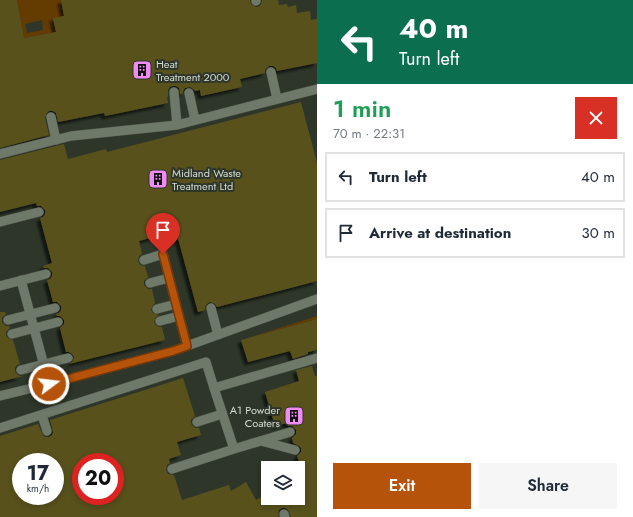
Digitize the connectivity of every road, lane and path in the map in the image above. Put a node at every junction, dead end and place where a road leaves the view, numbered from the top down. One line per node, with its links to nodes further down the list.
1 (271, 72): 5 (lane)
2 (317, 89): 5 (lane)
3 (174, 92): 8 (lane)
4 (189, 93): 7 (lane)
5 (277, 99): 7 (lane)
6 (51, 117): 9 (lane)
7 (195, 120): 8 (lane)
8 (177, 125): 9 (lane)
9 (56, 140): 10 (lane)
10 (0, 154)
11 (39, 212): 12 (lane)
12 (0, 222)
13 (144, 260): 15 (lane)
14 (46, 274): 16 (lane)
15 (169, 278): 17 (lane); 20 (lane)
16 (21, 280): 18 (lane); 24 (lane)
17 (150, 283)
18 (0, 286)
19 (317, 299): 31 (lane)
20 (176, 304): 23 (lane); 25 (lane)
21 (54, 308): 24 (lane)
22 (211, 308): 31 (lane)
23 (157, 309)
24 (30, 314): 26 (lane); 29 (lane)
25 (179, 316): 27 (lane); 32 (lane)
26 (8, 320)
27 (160, 321)
28 (58, 322): 29 (lane)
29 (34, 328): 30 (lane); 35 (lane)
30 (12, 334)
31 (218, 335): 32 (lane)
32 (187, 346): 37 (lane)
33 (316, 356): 38 (lane)
34 (68, 358): 35 (lane)
35 (43, 364): 36 (lane); 37 (lane)
36 (21, 370)
37 (49, 384): 39 (lane)
38 (214, 388): 40 (lane); 41 (lane)
39 (0, 396)
40 (222, 414): 42 (lane); 47 (lane)
41 (42, 415): 43 (lane); 44 (lane)
42 (197, 422)
43 (0, 428)
44 (47, 431)
45 (290, 432): 46 (lane)
46 (260, 441): 47 (lane); 48 (lane)
47 (234, 449): 49 (lane)
48 (295, 450)
49 (172, 469)

